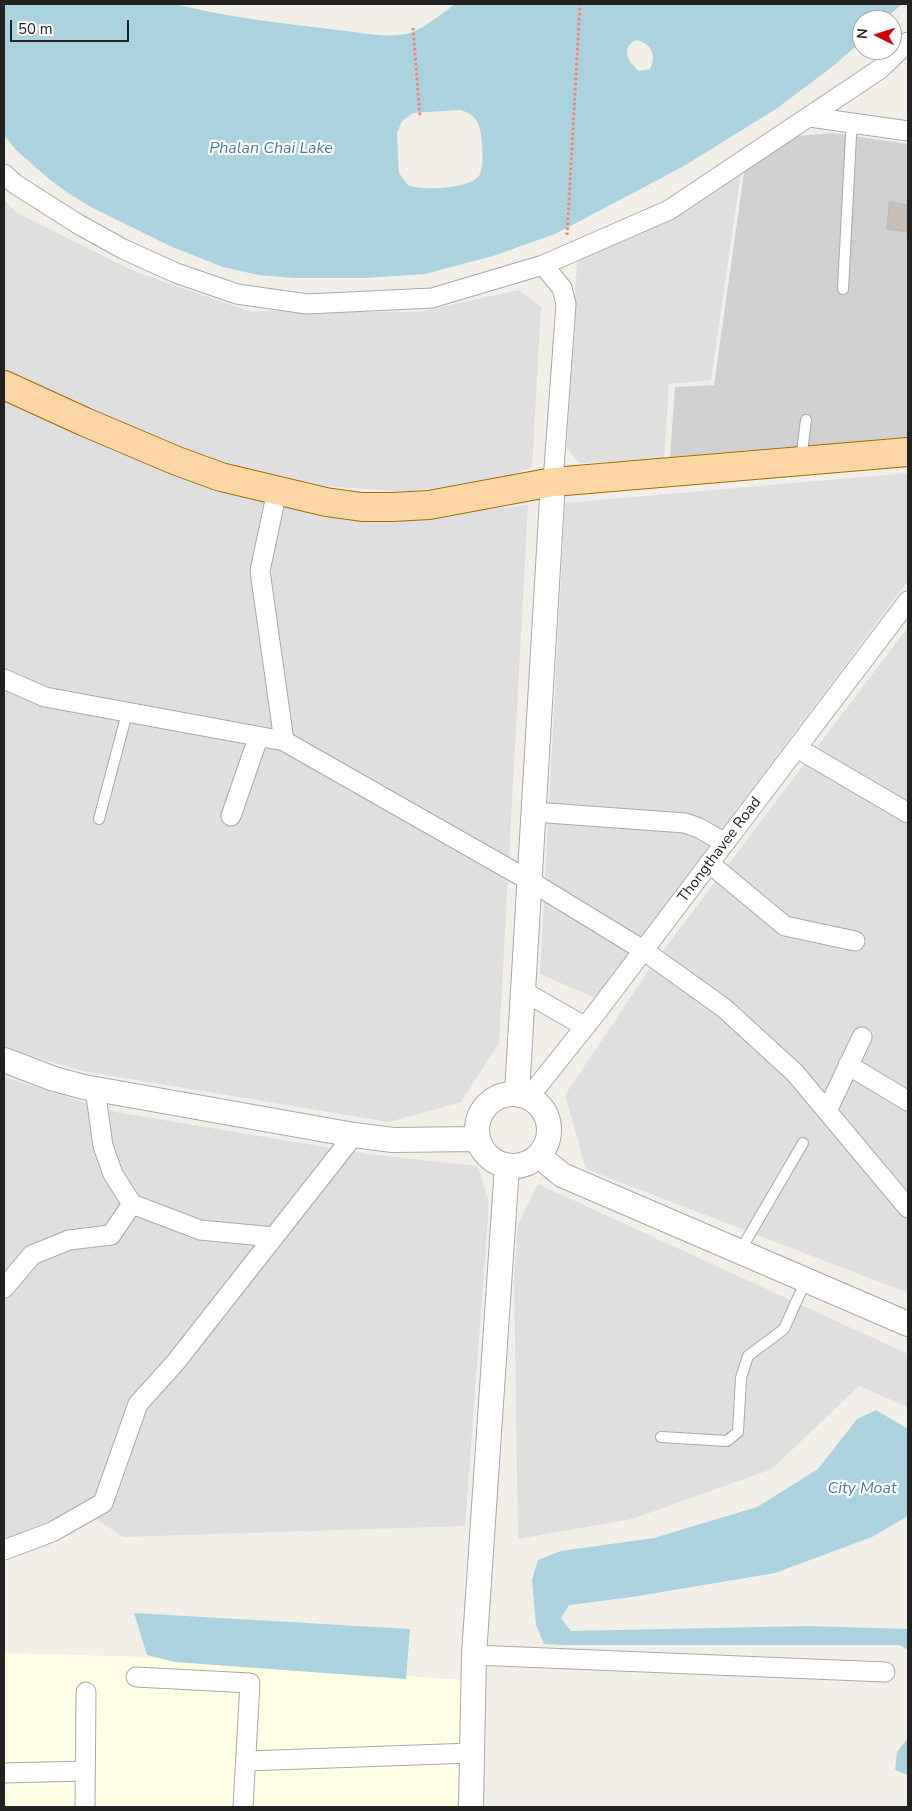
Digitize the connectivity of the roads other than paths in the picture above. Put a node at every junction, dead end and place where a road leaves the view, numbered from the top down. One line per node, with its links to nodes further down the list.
1 (908, 42): 2 (street)
2 (810, 117): 3 (street); 6 (street)
3 (854, 123): 4 (street); 7 (lane)
4 (908, 131)
5 (4, 174): 6 (street)
6 (542, 265): 12 (street)
7 (843, 289)
8 (4, 385): 13 (main road)
9 (806, 420): 11 (lane)
10 (908, 452): 11 (main road)
11 (801, 462): 12 (main road)
12 (553, 482): 13 (main road); 20 (street)
13 (277, 491): 18 (street)
14 (908, 601): 19 (street, Thongthavee Road)
15 (4, 679): 16 (street)
16 (128, 713): 17 (street); 23 (lane)
17 (258, 738): 18 (street); 22 (street)
18 (284, 741): 26 (street)
19 (796, 748): 21 (street); 24 (street, Thongthavee Road)
20 (534, 812): 24 (street); 26 (street)
21 (908, 812)
22 (231, 816)
23 (99, 819)
24 (725, 843): 25 (street, Thongthavee Road)
25 (710, 863): 27 (street); 28 (street, Thongthavee Road)
26 (530, 881): 28 (street); 29 (street)
27 (854, 942)
28 (644, 950): 30 (street, Thongthavee Road); 37 (street)
29 (523, 990): 30 (street); 35 (street)
30 (584, 1026): 35 (street, Thongthavee Road)
31 (862, 1037): 33 (street)
32 (4, 1060): 34 (street)
33 (848, 1065): 36 (street); 37 (street)
34 (95, 1089): 38 (street); 43 (street)
35 (523, 1095): 39 (street); 41 (street)
36 (908, 1101)
37 (827, 1111): 44 (street)
38 (354, 1135): 39 (street); 45 (street)
39 (478, 1139): 42 (street)
40 (803, 1143): 46 (lane)
41 (539, 1156): 42 (street); 46 (street)
42 (507, 1166): 52 (street)
43 (132, 1204): 45 (street); 48 (street)
44 (908, 1208)
45 (274, 1237): 51 (street)
46 (740, 1252): 47 (street)
47 (806, 1280): 49 (street); 50 (lane)
48 (4, 1288)
49 (908, 1324)
50 (661, 1438)
51 (4, 1550)
52 (474, 1656): 53 (street); 56 (street)
53 (885, 1672)
54 (136, 1677): 57 (street)
55 (86, 1692): 58 (street)
56 (472, 1753): 57 (street); 62 (street)
57 (246, 1761): 61 (street)
58 (85, 1771): 59 (street); 60 (street)
59 (4, 1773)
60 (85, 1807)
61 (243, 1807)
62 (472, 1807)

